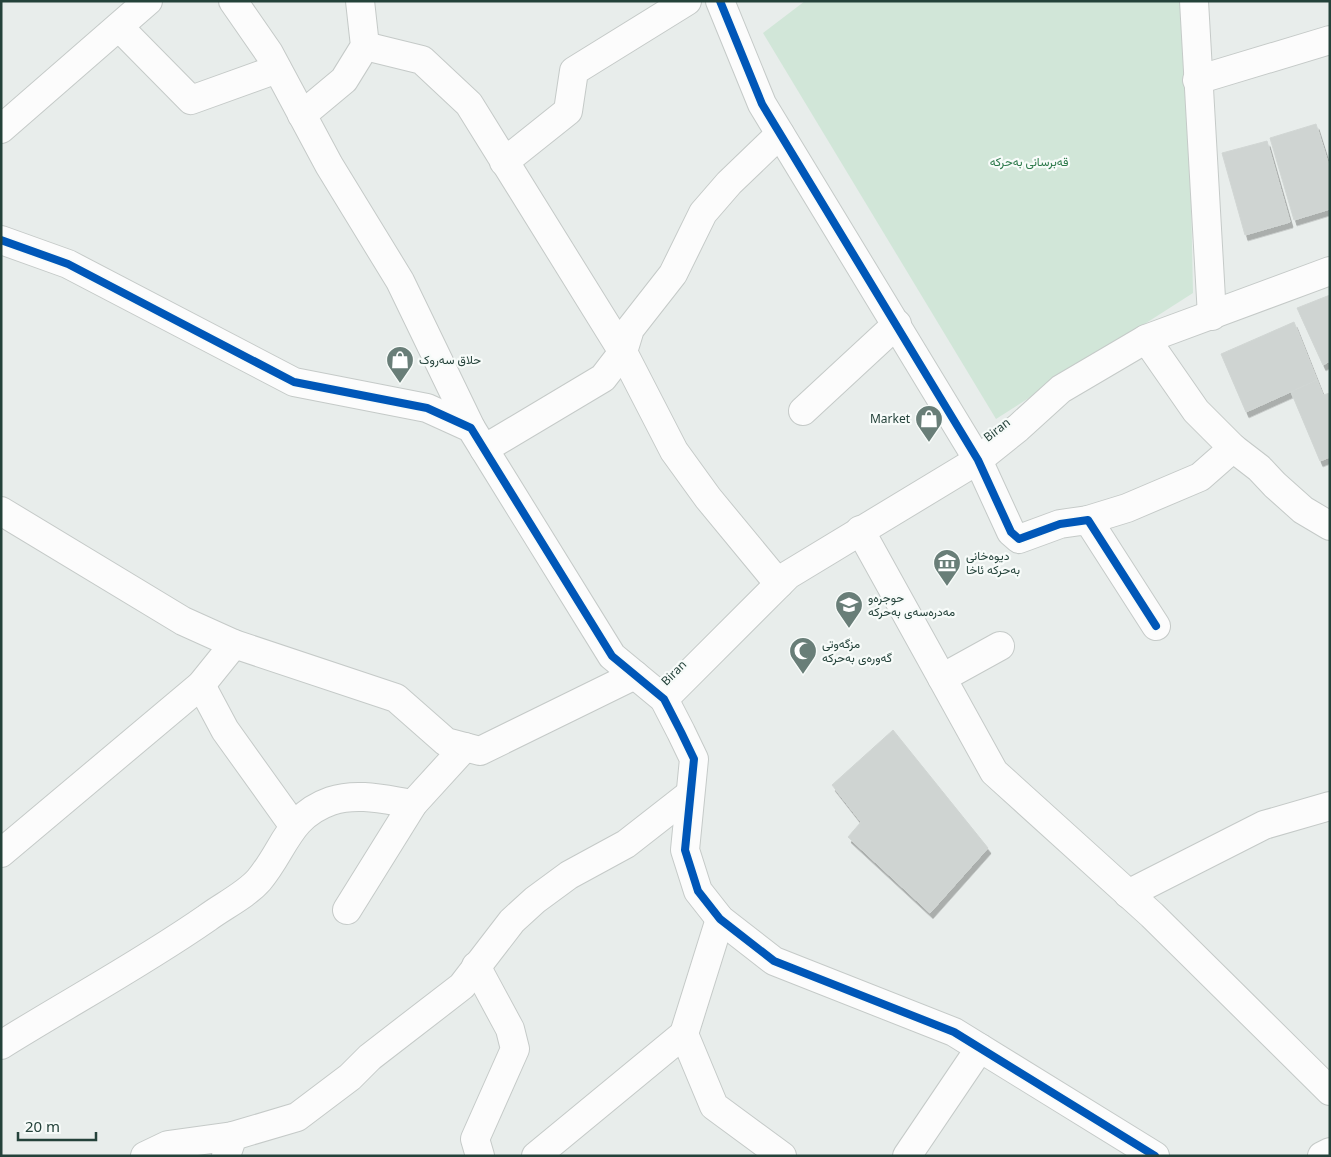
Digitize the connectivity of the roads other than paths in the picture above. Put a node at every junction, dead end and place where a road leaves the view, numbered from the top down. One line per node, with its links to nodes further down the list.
1 (148, 1): 7 (street)
2 (233, 1): 10 (street)
3 (360, 1): 9 (street)
4 (687, 1): 15 (street)
5 (720, 1): 14 (street)
6 (1194, 1): 11 (street)
7 (119, 27): 10 (street); 13 (street)
8 (1330, 40): 11 (street)
9 (365, 46): 12 (street); 15 (street)
10 (277, 69): 12 (street)
11 (1197, 80): 18 (street)
12 (302, 115): 23 (street)
13 (1, 129)
14 (780, 134): 19 (street); 21 (street)
15 (504, 162): 21 (street)
16 (1, 240): 23 (street)
17 (1330, 272): 18 (street, Biran)
18 (1212, 316): 20 (street, Biran)
19 (897, 324): 22 (street); 25 (street)
20 (1146, 339): 24 (street); 25 (street, Biran)
21 (623, 352): 23 (street); 30 (street)
22 (803, 411)
23 (478, 438): 34 (street)
24 (1233, 448): 27 (street); 28 (street)
25 (978, 460): 27 (street); 29 (street, Biran)
26 (1, 511): 32 (street)
27 (1088, 520): 31 (street)
28 (1330, 526)
29 (860, 530): 30 (street, Biran); 35 (street)
30 (779, 584): 37 (street, Biran)
31 (1156, 626)
32 (234, 644): 36 (street); 38 (street)
33 (1000, 646): 35 (street)
34 (635, 675): 37 (street); 38 (street)
35 (942, 678): 44 (street)
36 (201, 685): 42 (street); 43 (street)
37 (664, 699): 39 (street)
38 (465, 747): 40 (street)
39 (690, 794): 46 (street); 47 (street)
40 (413, 804): 42 (street); 45 (street)
41 (1330, 806): 44 (street)
42 (293, 825): 49 (street)
43 (1, 853)
44 (1128, 894): 51 (street)
45 (347, 910)
46 (720, 919): 48 (street); 50 (street)
47 (476, 966): 52 (street); 55 (street)
48 (684, 1034): 56 (street); 57 (street)
49 (1, 1045)
50 (980, 1048): 58 (street); 59 (street)
51 (1330, 1090)
52 (230, 1146): 54 (street)
53 (1330, 1152): 60 (street)
54 (145, 1156)
55 (480, 1156)
56 (536, 1156)
57 (782, 1156)
58 (907, 1156)
59 (1156, 1156)
60 (1322, 1156)

